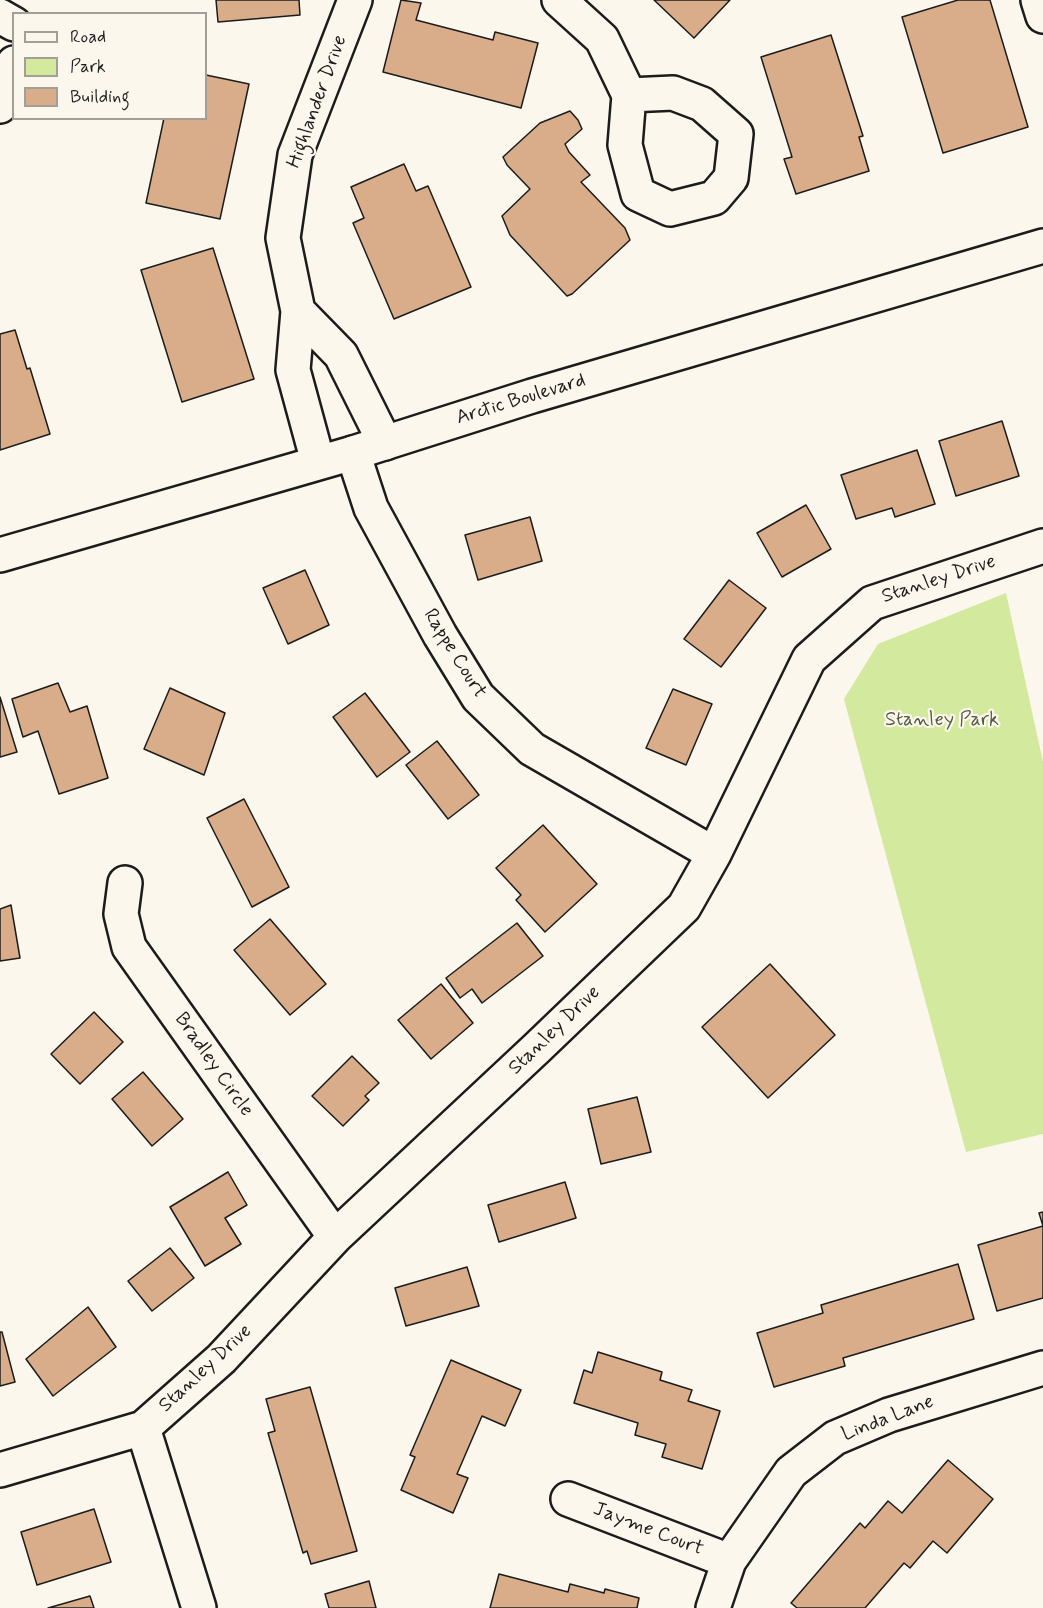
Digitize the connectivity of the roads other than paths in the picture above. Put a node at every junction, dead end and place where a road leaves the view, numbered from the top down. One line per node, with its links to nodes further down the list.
1 (355, 0): 9 (street, Highlander Drive)
2 (560, 0): 6 (street)
3 (1038, 0): 4 (street)
4 (1043, 16)
5 (12, 69): 7 (street)
6 (629, 95)
7 (0, 106)
8 (1043, 246): 10 (street, Arctic Boulevard)
9 (298, 311): 10 (street); 12 (street, Highlander Drive)
10 (385, 443): 11 (street, Arctic Boulevard)
11 (353, 453): 12 (street, Arctic Boulevard); 15 (street, Rappe Court)
12 (318, 462): 14 (street, Arctic Boulevard)
13 (1043, 546): 15 (street, Stanley Drive)
14 (0, 555)
15 (714, 854): 17 (street, Stanley Drive)
16 (125, 883): 17 (street, Bradley Circle)
17 (335, 1237): 19 (street, Stanley Drive)
18 (1043, 1368): 22 (street, Linda Lane)
19 (143, 1428): 20 (street, Stanley Drive); 23 (street)
20 (0, 1470)
21 (568, 1499): 22 (street, Jayme Court)
22 (729, 1561): 24 (street, Linda Lane)
23 (199, 1608)
24 (713, 1608)

